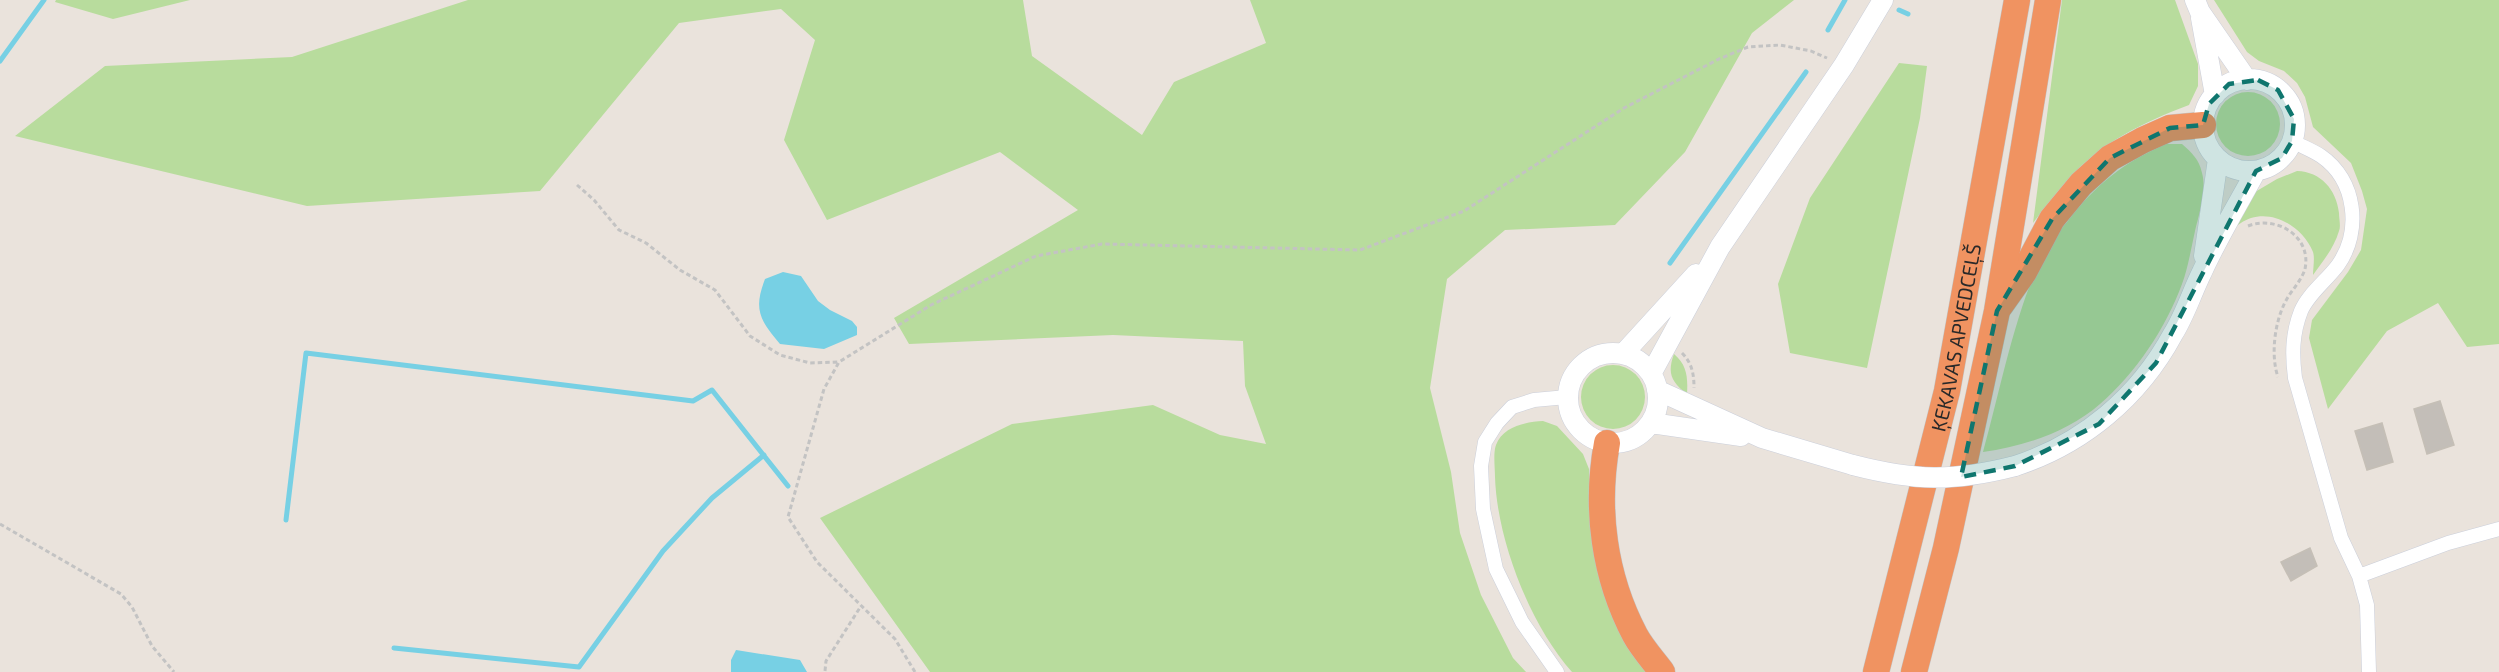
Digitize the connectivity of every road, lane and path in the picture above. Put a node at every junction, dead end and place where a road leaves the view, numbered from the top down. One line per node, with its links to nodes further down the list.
1 (1883, 0): 5 (main road)
2 (2017, 0): 34 (highway, ĶEKAVAS APVEDCEĻŠ)
3 (2048, 0): 16 (highway, ĶEKAVAS APVEDCEĻŠ)
4 (2197, 6): 6 (main road); 7 (main road)
5 (1844, 65): 14 (main road); 18 (path)
6 (2247, 80): 7 (main road); 9 (main road)
7 (2215, 95): 8 (main road)
8 (2203, 125): 10 (main road); 16 (highway)
9 (2292, 141): 11 (main road); 27 (street)
10 (2218, 159): 11 (main road); 15 (main road)
11 (2256, 171): 15 (main road)
12 (577, 185): 18 (path)
13 (2244, 228): 20 (path)
14 (1720, 247): 17 (main road); 19 (main road)
15 (2202, 271): 23 (main road, bridge)
16 (1997, 311): 35 (highway, ĶEKAVAS APVEDCEĻŠ)
17 (1623, 354): 19 (main road); 21 (main road)
18 (839, 362): 28 (path)
19 (1654, 382): 22 (main road); 23 (main road)
20 (2279, 382)
21 (1567, 397): 24 (main road); 32 (street)
22 (1651, 423): 23 (main road); 24 (main road)
23 (1762, 438)
24 (1606, 443): 33 (highway)
25 (0, 524): 30 (path)
26 (2499, 529): 27 (street)
27 (2359, 576): 36 (street)
28 (861, 606): 29 (path); 31 (path)
29 (825, 671)
30 (174, 672)
31 (915, 672)
32 (1557, 672)
33 (1662, 672)
34 (1876, 672)
35 (1914, 672)
36 (2369, 672)

